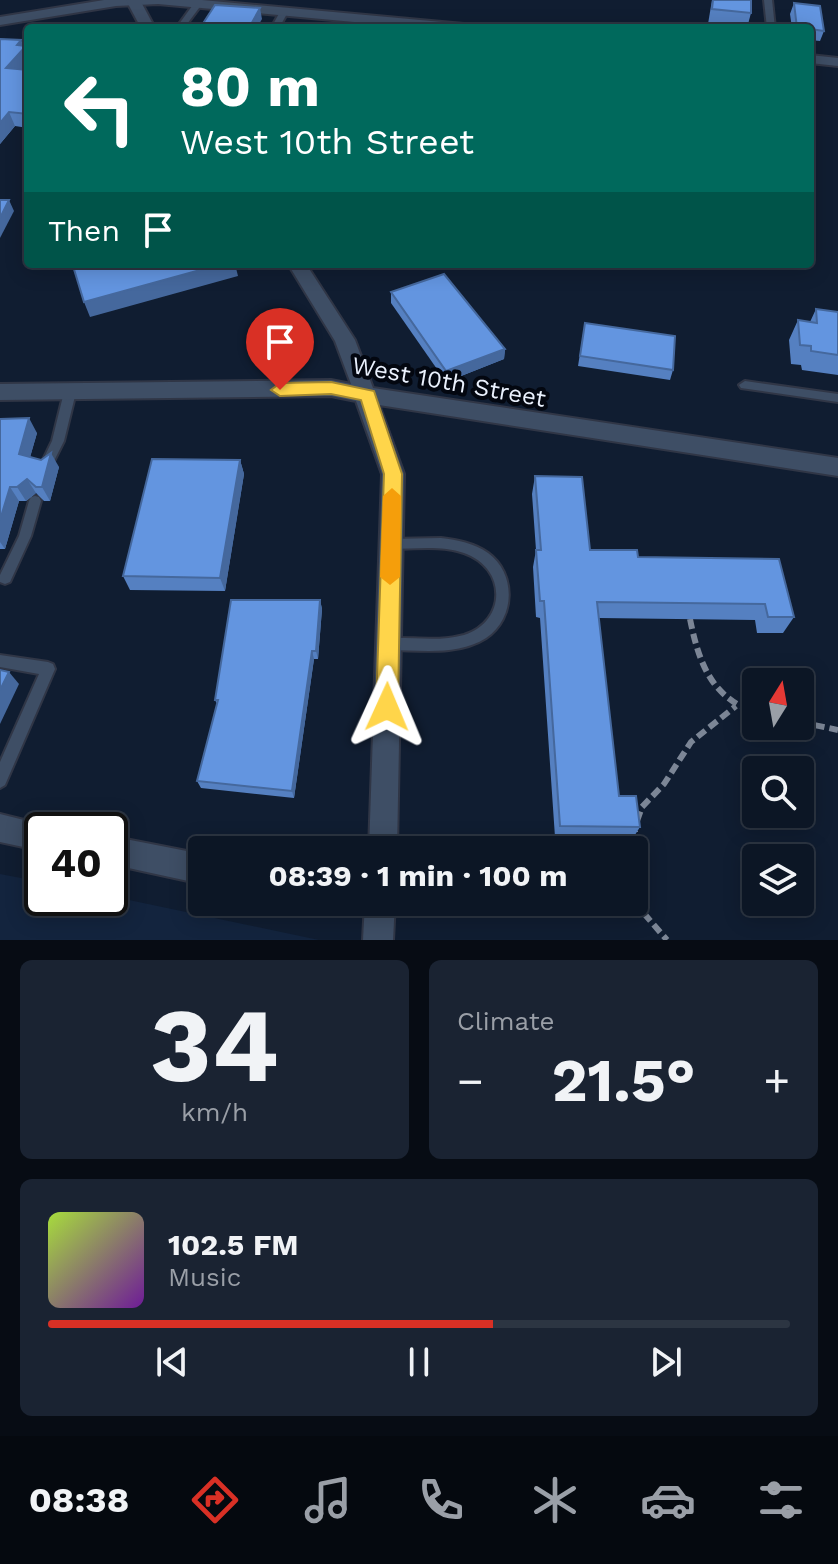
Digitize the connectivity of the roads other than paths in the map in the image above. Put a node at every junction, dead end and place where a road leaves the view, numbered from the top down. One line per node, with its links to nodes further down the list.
1 (768, 0): 10 (lane)
2 (133, 1): 3 (street); 5 (street); 6 (street)
3 (198, 4): 4 (street); 7 (lane)
4 (284, 12): 8 (lane); 9 (street)
5 (0, 21)
6 (146, 24)
7 (183, 24)
8 (277, 24)
9 (419, 24)
10 (771, 24)
11 (814, 59): 12 (street)
12 (838, 62)
13 (300, 268): 17 (street)
14 (745, 385): 18 (lane)
15 (0, 392): 16 (street, West 10th Street)
16 (70, 392): 17 (street, West 10th Street); 20 (lane)
17 (368, 395): 19 (street, West 10th Street); 22 (street)
18 (838, 398)
19 (838, 467)
20 (45, 468)
21 (35, 501): 23 (lane)
22 (390, 544): 24 (street); 24 (lane)
23 (5, 578)
24 (389, 644): 29 (street)
25 (0, 661): 26 (lane)
26 (0, 780)
27 (0, 828): 28 (street)
28 (24, 833)
29 (383, 836)
30 (128, 854): 31 (street)
31 (188, 866)
32 (375, 916): 33 (street)
33 (378, 940)

